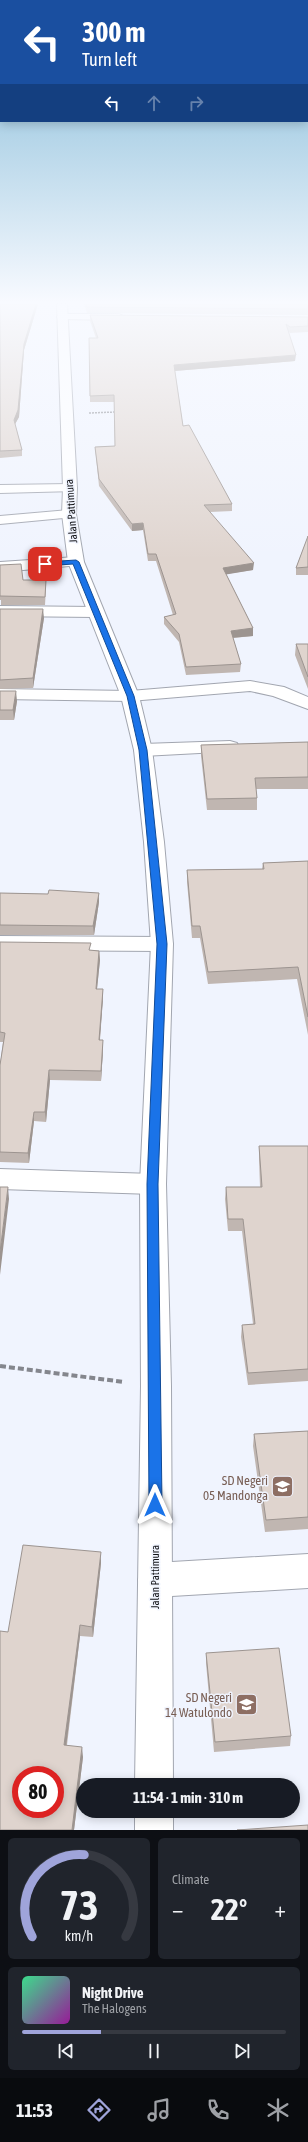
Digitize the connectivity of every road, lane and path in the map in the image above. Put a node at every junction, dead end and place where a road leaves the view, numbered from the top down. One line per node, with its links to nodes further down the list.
1 (64, 389): 3 (main road, Jalan Pattimura)
2 (118, 412): 3 (path)
3 (65, 413): 4 (main road, Jalan Pattimura)
4 (70, 488): 5 (main road); 6 (main road, Jalan Pattimura)
5 (0, 489)
6 (69, 514): 7 (main road); 8 (main road, Jalan Pattimura)
7 (0, 520)
8 (76, 562): 9 (main road); 11 (main road, Jalan Pattimura)
9 (0, 567)
10 (0, 611): 11 (main road)
11 (95, 612): 13 (main road, Jalan Pattimura)
12 (0, 694): 13 (main road)
13 (130, 696): 14 (main road); 16 (main road, Jalan Pattimura)
14 (308, 704)
15 (246, 746): 16 (main road)
16 (143, 750): 18 (main road, Jalan Pattimura)
17 (0, 943): 18 (main road)
18 (162, 944): 20 (main road, Jalan Pattimura)
19 (0, 1179): 20 (main road)
20 (153, 1184): 22 (main road, Jalan Pattimura)
21 (0, 1366): 22 (path)
22 (156, 1386): 24 (main road, Jalan Pattimura)
23 (308, 1571): 24 (main road)
24 (155, 1580): 25 (main road, Jalan Pattimura)
25 (154, 1778)
26 (154, 1818): 27 (main road)
27 (154, 1830)

